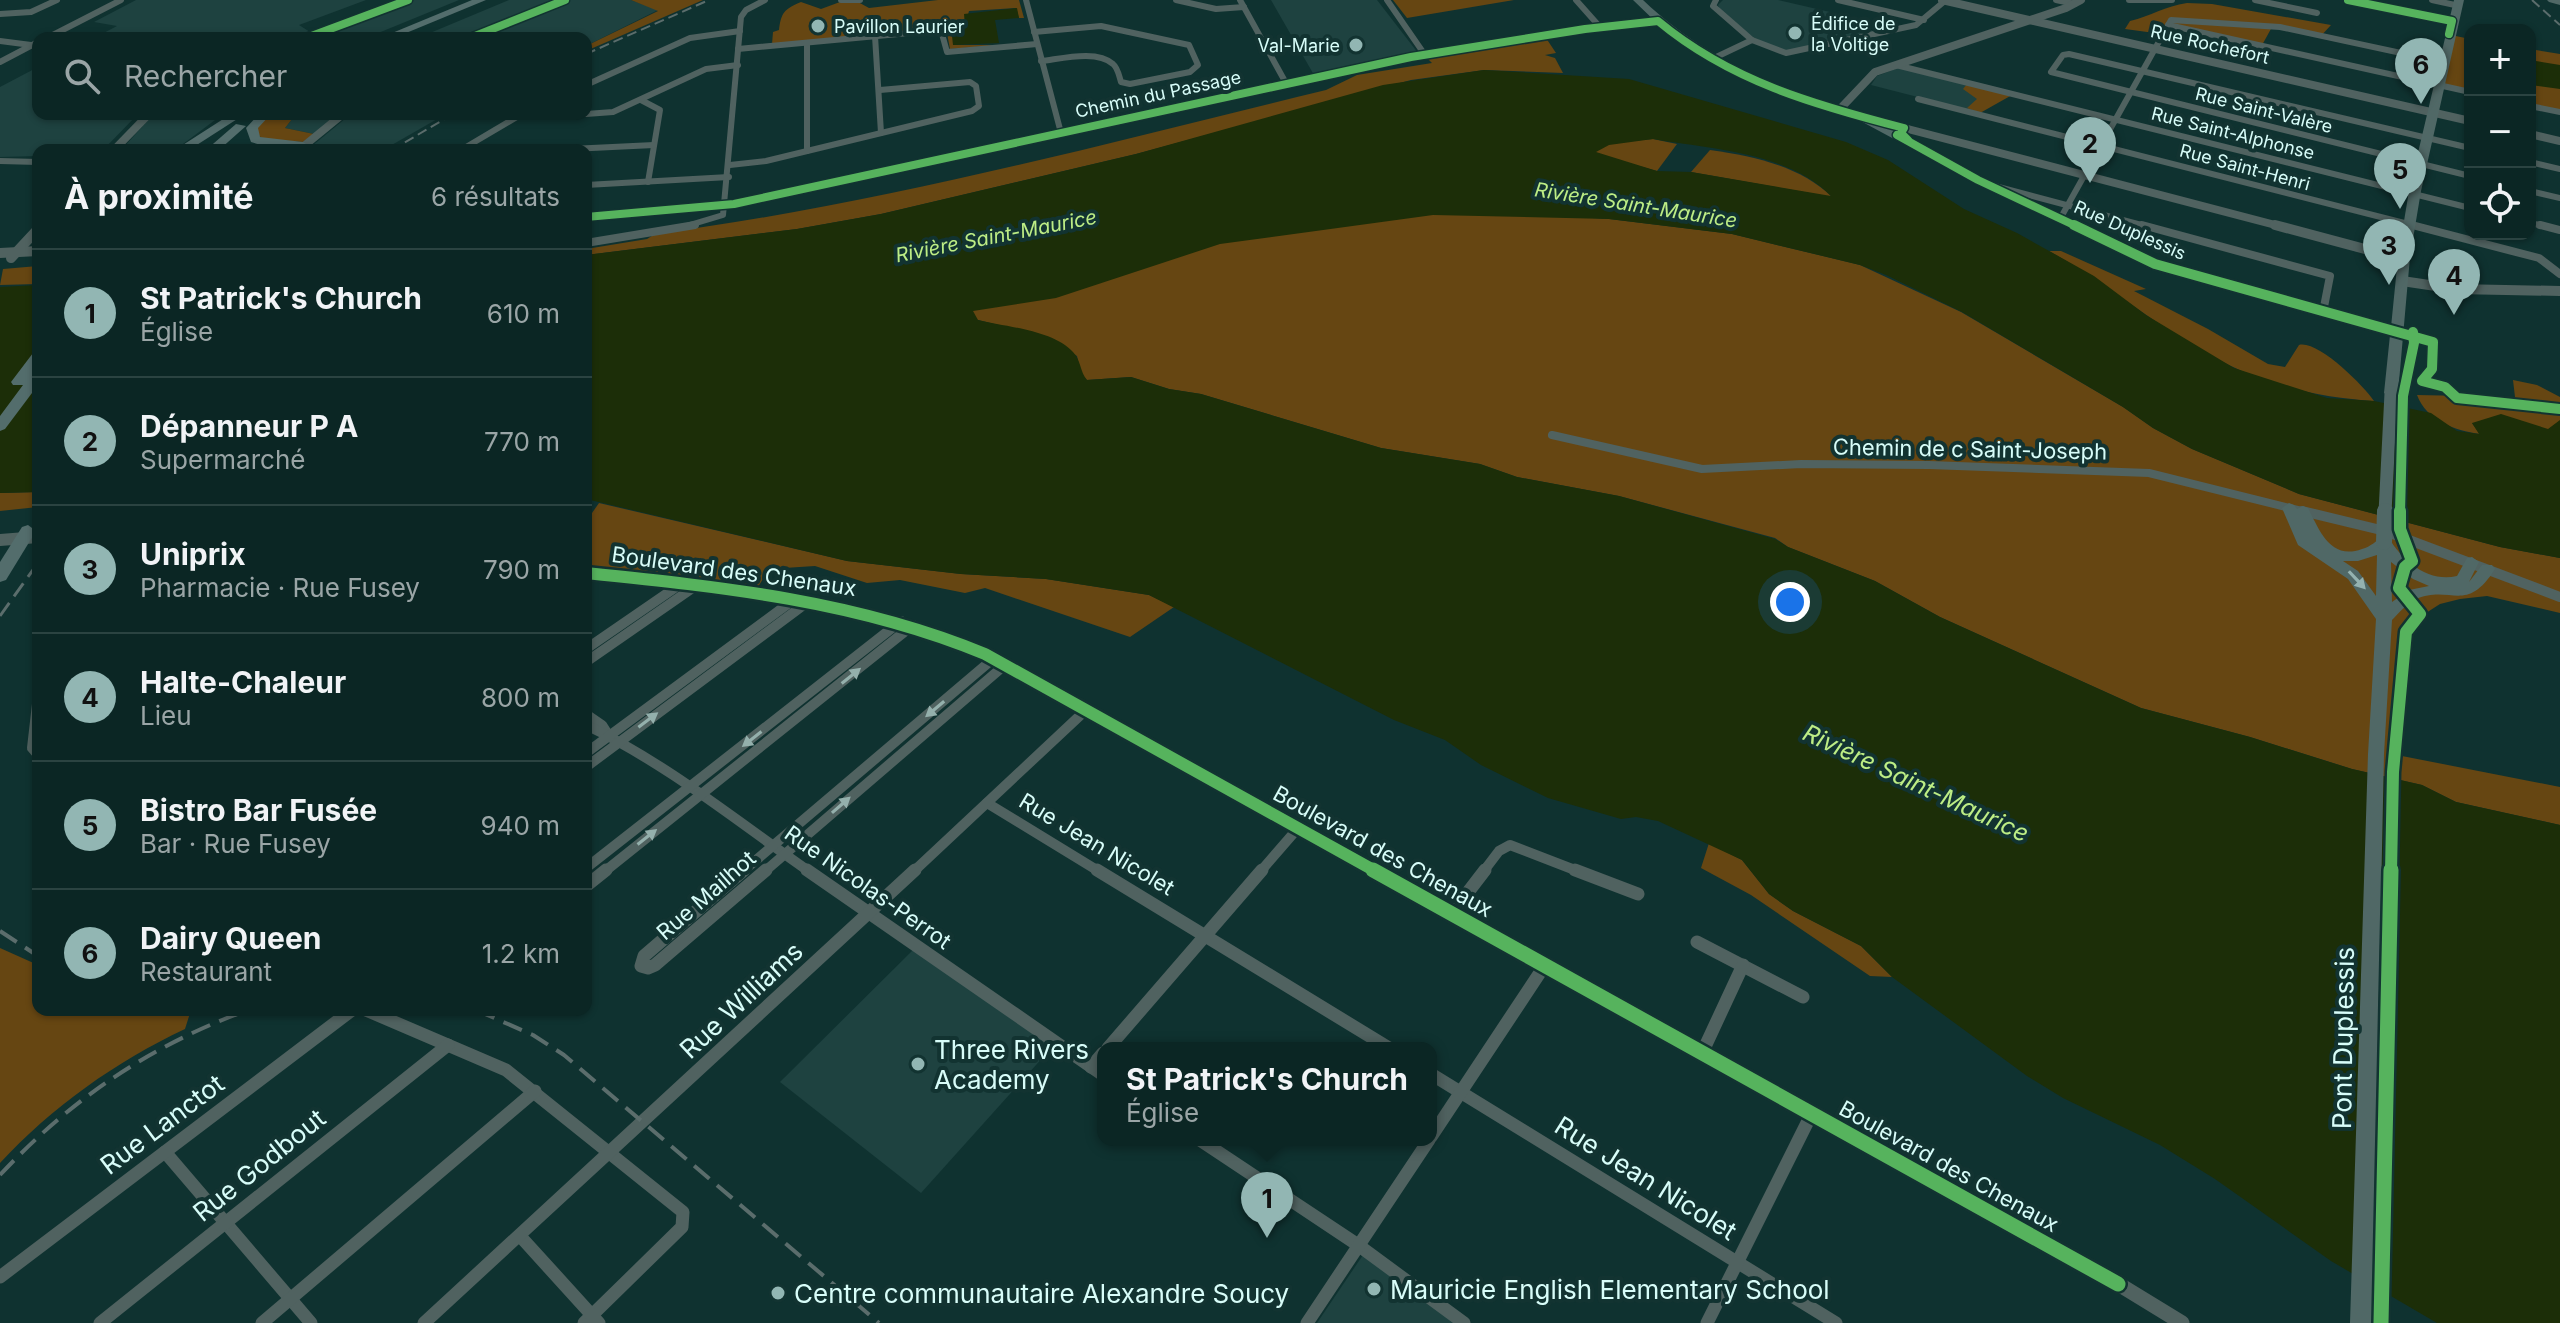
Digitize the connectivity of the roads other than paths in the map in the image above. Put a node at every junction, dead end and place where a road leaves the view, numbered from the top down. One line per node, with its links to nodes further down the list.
1 (57, 0): 30 (street)
2 (119, 0): 38 (street)
3 (408, 0): 39 (street)
4 (481, 0): 40 (highway)
5 (490, 0): 41 (highway)
6 (565, 0): 42 (street)
7 (765, 0): 37 (street)
8 (841, 0): 9 (street)
9 (860, 0)
10 (1026, 0): 43 (street)
11 (1176, 0): 28 (street)
12 (1387, 0): 53 (street)
13 (1576, 0): 36 (street)
14 (1638, 0): 33 (main road)
15 (1716, 0): 45 (street)
16 (1838, 0): 31 (street)
17 (1944, 0): 31 (street); 32 (street, Rue Rochefort)
18 (2056, 0): 25 (street)
19 (2129, 0): 20 (street)
20 (2172, 0)
21 (2255, 0): 29 (street)
22 (2348, 0): 34 (street)
23 (2432, 0): 26 (street)
24 (2552, 0): 27 (main road)
25 (2078, 2): 32 (street)
26 (2457, 2): 34 (main road)
27 (2560, 2)
28 (1242, 4): 62 (street)
29 (2317, 13)
30 (0, 14)
31 (1924, 20): 45 (street)
32 (2031, 20): 51 (street, Rue Rochefort); 59 (street)
33 (1658, 21): 36 (street, Chemin du Passage); 54 (main road)
34 (2452, 21): 57 (main road)
35 (2168, 25): 51 (street); 57 (street); 63 (street)
36 (1600, 27): 53 (street, Chemin du Passage)
37 (740, 31): 52 (street); 61 (street)
38 (58, 32)
39 (322, 32)
40 (400, 32)
41 (409, 32)
42 (485, 32)
43 (1034, 32): 49 (street); 55 (street)
44 (875, 36): 47 (street); 49 (street); 64 (street)
45 (1752, 40): 54 (street)
46 (0, 41): 48 (street)
47 (807, 43): 52 (street); 102 (street)
48 (32, 44)
49 (1037, 44): 55 (street)
50 (32, 46): 56 (street)
51 (2156, 48): 60 (street); 71 (street, Rue Rochefort)
52 (738, 49): 58 (street)
53 (1425, 55): 62 (street, Chemin du Passage)
54 (1712, 59): 70 (main road)
55 (1041, 61): 86 (street)
56 (0, 62)
57 (2443, 62): 63 (main road)
58 (738, 65): 68 (street); 106 (street)
59 (1896, 65): 70 (street); 82 (street, Rue Saint-Alphonse)
60 (2144, 71): 66 (street); 66 (street, Rue Saint-Valère); 88 (street)
61 (592, 82)
62 (1287, 85): 86 (street, Chemin du Passage)
63 (2439, 85): 65 (street); 71 (main road)
64 (880, 90): 85 (street); 85 (street)
65 (2464, 91)
66 (2131, 94): 82 (street); 107 (street, Rue Saint-Valère)
67 (1918, 99): 99 (street, Rue Saint-Henri)
68 (641, 100): 73 (street); 98 (street)
69 (2536, 107): 72 (street)
70 (1839, 110): 74 (main road)
71 (2434, 112): 83 (street, Rue Rochefort); 88 (main road)
72 (2560, 112)
73 (592, 114)
74 (1858, 115): 84 (main road); 89 (main road, Rue Duplessis)
75 (143, 120): 91 (street)
76 (229, 120): 92 (highway)
77 (240, 120): 93 (highway)
78 (249, 120): 94 (highway)
79 (259, 120): 95 (highway)
80 (335, 120): 96 (street)
81 (512, 120): 97 (street)
82 (2117, 120): 99 (street); 116 (street, Rue Saint-Alphonse)
83 (2464, 120)
84 (1904, 128): 89 (main road); 110 (street)
85 (881, 133): 102 (street)
86 (1061, 133): 118 (street, Chemin du Passage)
87 (2536, 135): 90 (street)
88 (2428, 138): 100 (street); 107 (main road)
89 (1908, 140): 113 (main road, Rue Duplessis)
90 (2560, 141)
91 (120, 144)
92 (191, 144)
93 (210, 144)
94 (219, 144)
95 (271, 144)
96 (305, 144)
97 (471, 144)
98 (654, 145): 101 (street); 112 (street)
99 (2101, 146): 110 (street); 124 (street, Rue Saint-Henri)
100 (2464, 147)
101 (592, 148)
102 (807, 151): 106 (street)
103 (32, 160): 104 (street)
104 (1, 161)
105 (2536, 163): 108 (street)
106 (730, 165): 111 (street)
107 (2421, 165): 109 (street, Rue Saint-Valère); 116 (main road)
108 (2560, 169)
109 (2464, 175)
110 (2085, 176): 119 (street); 128 (street)
111 (729, 177): 112 (street); 118 (street)
112 (648, 182): 114 (street)
113 (1985, 183): 119 (street); 122 (main road, Rue Duplessis)
114 (592, 185)
115 (2536, 192): 117 (street)
116 (2415, 194): 120 (street, Rue Saint-Alphonse); 124 (main road)
117 (2560, 198)
118 (726, 205): 121 (street); 127 (street, Chemin du Passage)
119 (2068, 205): 122 (street); 135 (street)
120 (2464, 206)
121 (592, 216)
122 (2060, 219): 135 (main road, Rue Duplessis)
123 (2536, 224): 125 (street)
124 (2410, 226): 131 (main road); 132 (street, Rue Saint-Henri)
125 (2560, 230)
126 (32, 234): 130 (street)
127 (592, 242)
128 (2380, 253): 131 (street)
129 (32, 254): 130 (street)
130 (7, 256)
131 (2403, 260): 133 (main road)
132 (2560, 274)
133 (2402, 281): 134 (street); 136 (main road)
134 (2560, 291)
135 (2323, 312): 136 (main road, Rue Duplessis)
136 (2397, 333): 144 (main road, bridge)
137 (32, 364): 139 (highway)
138 (32, 383): 140 (highway)
139 (0, 406)
140 (0, 426)
141 (1552, 435): 142 (street, Chemin de c Saint-Joseph)
142 (2296, 510): 144 (street, Chemin de c Saint-Joseph); 144 (main road); 153 (main road, one-way to 153)
143 (17, 537): 147 (highway)
144 (2384, 539): 145 (street, Chemin de c Saint-Joseph); 145 (main road); 153 (main road, Pont Duplessis)
145 (2480, 565): 150 (street, Chemin de c Saint-Joseph); 153 (main road)
146 (592, 574): 148 (street, Boulevard des Chenaux)
147 (0, 576)
148 (682, 583): 149 (street, Boulevard des Chenaux); 155 (street)
149 (697, 585): 151 (street, Boulevard des Chenaux); 156 (street)
150 (2560, 597)
151 (796, 598): 152 (street, Boulevard des Chenaux); 161 (street)
152 (810, 601): 154 (street, Boulevard des Chenaux); 161 (street, one-way to 152)
153 (2384, 618): 212 (main road, Pont Duplessis)
154 (908, 623): 157 (street, Boulevard des Chenaux); 164 (street, one-way to 164); 165 (street, one-way to 154)
155 (592, 645)
156 (592, 658)
157 (1000, 661): 158 (street, Boulevard des Chenaux); 168 (street, Rue Mailhot, one-way to 168); 169 (street, Rue Mailhot, one-way to 157)
158 (1087, 709): 166 (street, Rue Williams); 167 (street, Boulevard des Chenaux)
159 (592, 718): 161 (street, Rue Nicolas-Perrot)
160 (592, 728): 161 (street, Rue Nicolas-Perrot)
161 (614, 739): 162 (street); 163 (street); 164 (street, Rue Nicolas-Perrot)
162 (592, 750)
163 (592, 761)
164 (689, 788): 165 (street, Rue Nicolas-Perrot); 170 (street)
165 (700, 796): 168 (street, Rue Nicolas-Perrot); 171 (street, one-way to 165)
166 (987, 803): 174 (street, Rue Williams); 175 (street, Rue Jean Nicolet)
167 (1299, 827): 173 (street, Boulevard des Chenaux); 175 (street)
168 (772, 847): 169 (street, Rue Nicolas-Perrot); 169 (street, Rue Mailhot)
169 (783, 855): 174 (street, Rue Nicolas-Perrot)
170 (592, 863)
171 (592, 881)
172 (1638, 894): 173 (street)
173 (1452, 913): 177 (street, Boulevard des Chenaux)
174 (869, 914): 186 (street, Rue Nicolas-Perrot); 195 (street, Rue Williams)
175 (1205, 935): 182 (street); 183 (street, Rue Jean Nicolet)
176 (1697, 942): 178 (street)
177 (1545, 965): 185 (street, Boulevard des Chenaux); 189 (street)
178 (1743, 965): 179 (street); 185 (street)
179 (1803, 997)
180 (344, 1016): 194 (street, Rue Lanctot)
181 (380, 1016): 184 (street)
182 (1113, 1042)
183 (1379, 1042)
184 (448, 1045): 188 (street); 196 (street, Rue Godbout)
185 (1703, 1051): 190 (street, Boulevard des Chenaux)
186 (1097, 1071)
187 (1437, 1078): 189 (street, Rue Jean Nicolet)
188 (535, 1091): 195 (street); 201 (street)
189 (1461, 1092): 191 (street); 199 (street, Rue Jean Nicolet)
190 (1812, 1113): 199 (street); 211 (street, Boulevard des Chenaux)
191 (1437, 1128)
192 (1209, 1146): 198 (street)
193 (1425, 1146): 198 (street)
194 (165, 1152): 196 (street); 200 (street, Rue Lanctot)
195 (611, 1153): 197 (street, Rue Williams); 202 (street)
196 (226, 1222): 201 (street); 203 (street, Rue Godbout)
197 (520, 1236): 202 (street); 206 (street, Rue Williams)
198 (1358, 1245): 207 (street); 208 (street)
199 (1737, 1262): 209 (street); 210 (street, Rue Jean Nicolet)
200 (0, 1277)
201 (290, 1299): 204 (street); 205 (street)
202 (592, 1320)
203 (100, 1323)
204 (262, 1323)
205 (311, 1323)
206 (424, 1323)
207 (1307, 1323)
208 (1464, 1323)
209 (1707, 1323)
210 (1836, 1323)
211 (2182, 1323)
212 (2361, 1323)

